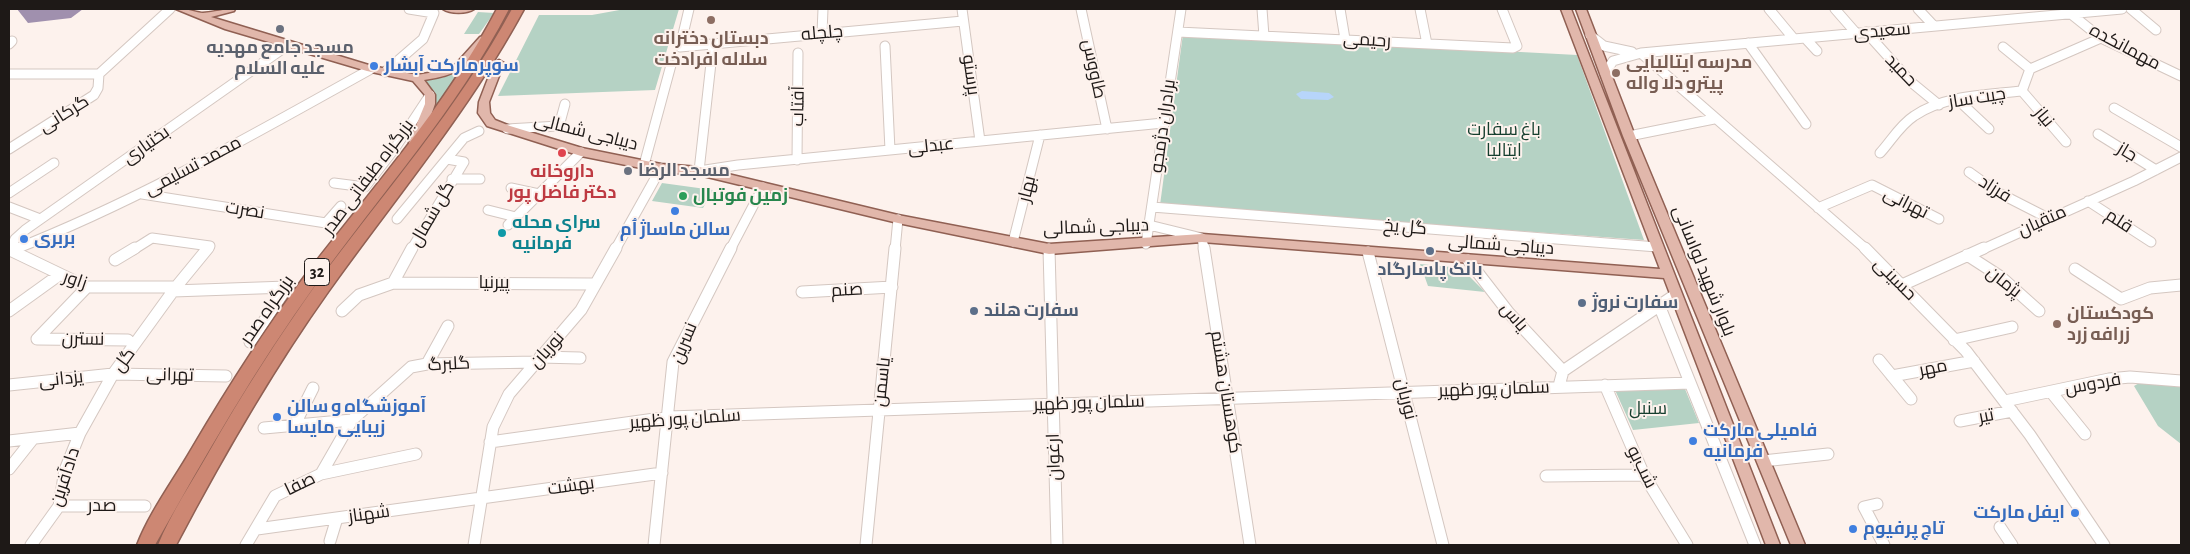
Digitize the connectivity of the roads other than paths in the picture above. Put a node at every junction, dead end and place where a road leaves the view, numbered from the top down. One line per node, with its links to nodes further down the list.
1 (170, 9): 59 (street, گرکانی)
2 (180, 9): 28 (main road)
3 (230, 9): 28 (main road)
4 (409, 9): 56 (street)
5 (448, 9): 6 (main road)
6 (469, 9)
7 (504, 9): 31 (highway, بزرگراه صدر / 32); 201 (highway, بزرگراه طبقاتی صدر)
8 (518, 9): 202 (highway, بزرگراه طبقاتی صدر)
9 (524, 9): 52 (highway, 32)
10 (689, 9): 43 (street, چلچله)
11 (823, 9): 35 (street)
12 (962, 9): 29 (street, پرستو)
13 (1081, 9): 71 (street, طاووس)
14 (1181, 9): 33 (street, برادران دژمجو)
15 (1262, 9): 38 (street)
16 (1340, 9): 41 (street)
17 (1420, 9): 44 (street)
18 (1502, 9): 44 (street, رحیمی)
19 (1566, 9): 123 (main road)
20 (1581, 9): 37 (main road, بلوار شهید لواسانی)
21 (1769, 9): 42 (street)
22 (1835, 9): 36 (street)
23 (1918, 9): 30 (street)
24 (2122, 9): 26 (street, سعیدی)
25 (2131, 9): 32 (street)
26 (2100, 10): 27 (street, سعیدی)
27 (2071, 14): 30 (street, سعیدی); 40 (street, مهمانکده)
28 (202, 16): 46 (main road)
29 (963, 21): 35 (street, چلچله); 78 (street, پرستو)
30 (1934, 26): 34 (street, سعیدی)
31 (494, 28): 61 (main road); 80 (highway, بزرگراه صدر / 32)
32 (2156, 30)
33 (1178, 32): 38 (street, رحیمی); 69 (street, برادران دژمجو)
34 (1866, 32): 36 (street, سعیدی); 66 (street, حمید)
35 (822, 33): 43 (street, چلچله)
36 (1856, 33): 39 (street, سعیدی)
37 (1590, 35): 51 (street, سعیدی); 57 (main road, بلوار شهید لواسانی)
38 (1264, 36): 41 (street, رحیمی)
39 (1805, 38): 42 (street, سعیدی); 49 (street)
40 (2101, 38): 55 (street); 60 (street, مهمانکده)
41 (1345, 39): 44 (street, رحیمی)
42 (1794, 39): 45 (street, سعیدی)
43 (713, 44): 94 (street)
44 (1427, 44)
45 (1748, 44): 51 (street, سعیدی); 70 (street)
46 (288, 45): 54 (main road); 113 (street, بختیاری)
47 (884, 46): 83 (street)
48 (2003, 47): 55 (street)
49 (1817, 51)
50 (798, 53): 88 (street, آفتاب)
51 (1641, 53): 57 (street, سعیدی); 68 (street, حسینی)
52 (499, 63): 73 (main road, دیباجی شمالی); 203 (highway, 32)
53 (671, 65): 90 (street)
54 (371, 69): 56 (main road); 103 (street, محمد تسلیمی)
55 (2030, 69): 62 (street, چیت ساز)
56 (385, 72): 61 (main road)
57 (1605, 73): 77 (main road, بلوار شهید لواسانی)
58 (9, 74): 59 (street)
59 (99, 74): 82 (street, گرکانی)
60 (2181, 76)
61 (417, 78): 63 (main road)
62 (2022, 91): 64 (street, چیت ساز); 79 (street, نیاز)
63 (430, 95): 80 (main road); 99 (street)
64 (1958, 100): 66 (street, چیت ساز); 72 (street)
65 (565, 104): 73 (street)
66 (1939, 105): 85 (street, چیت ساز)
67 (2114, 108): 81 (street)
68 (1714, 119): 77 (street); 109 (street, حسینی)
69 (1162, 123): 71 (street, عبدلی); 108 (street, برادران دژمجو)
70 (1806, 124)
71 (1107, 129): 76 (street, عبدلی)
72 (1989, 129)
73 (506, 130): 84 (main road, دیباجی شمالی)
74 (479, 131): 87 (street, گل شمال)
75 (2098, 134): 93 (street, جاز)
76 (1040, 135): 78 (street, عبدلی); 120 (street, بهار)
77 (1629, 136): 186 (main road, بلوار شهید لواسانی)
78 (980, 141): 83 (street, عبدلی)
79 (2066, 142)
80 (414, 145): 201 (highway, بزرگراه صدر / 32)
81 (2181, 147)
82 (9, 149)
83 (890, 150): 88 (street, عبدلی)
84 (581, 152): 90 (main road, دیباجی شمالی); 104 (street)
85 (1880, 153)
86 (2181, 157): 93 (street, متقیان)
87 (447, 160): 97 (street, گل شمال); 114 (street, گل شمال)
88 (797, 160): 91 (street, عبدلی)
89 (54, 163): 102 (street)
90 (644, 165): 92 (main road, دیباجی شمالی)
91 (738, 165): 94 (street, عبدلی); 98 (street)
92 (661, 168): 94 (main road, دیباجی شمالی); 134 (street, نوریان)
93 (2156, 170): 105 (street, متقیان)
94 (699, 171): 98 (main road, دیباجی شمالی)
95 (1970, 172): 112 (street, فرزاد)
96 (480, 178): 97 (street)
97 (452, 179): 133 (street, گل شمال)
98 (729, 179): 100 (main road, دیباجی شمالی)
99 (334, 183)
100 (762, 187): 115 (main road, دیباجی شمالی); 174 (street, نسرین)
101 (511, 188): 104 (street)
102 (9, 194)
103 (142, 194): 106 (street, نصرت); 125 (street, محمد تسلیمی)
104 (538, 194): 111 (street)
105 (2088, 200): 112 (street, متقیان); 121 (street, قلم)
106 (341, 206)
107 (9, 207): 113 (street)
108 (1152, 207): 118 (street, برادران دژمجو); 123 (street, گل یخ)
109 (1818, 208): 116 (street, تهرانی); 135 (street, حسینی)
110 (488, 210): 111 (street)
111 (516, 217): 117 (street)
112 (2048, 218): 127 (street, متقیان)
113 (40, 219): 125 (street, بختیاری)
114 (397, 219)
115 (898, 219): 120 (main road, دیباجی شمالی); 138 (street, یاسمن)
116 (1939, 219)
117 (508, 225)
118 (1149, 225): 119 (street); 122 (street, برادران دژمجو)
119 (1202, 238): 122 (main road, دیباجی شمالی); 126 (main road, دیباجی شمالی); 168 (street, کوهستان هشتم)
120 (1013, 242): 124 (main road, دیباجی شمالی)
121 (2151, 242)
122 (1146, 244): 124 (main road, دیباجی شمالی)
123 (1658, 247): 131 (main road)
124 (1049, 249): 171 (street, ارغوان)
125 (9, 250): 132 (street, زاور)
126 (1368, 252): 129 (main road, دیباجی شمالی); 166 (street, نوریان)
127 (1967, 255): 135 (street, متقیان); 144 (street, پژمان)
128 (115, 260): 139 (street, گل)
129 (1468, 260): 131 (main road, دیباجی شمالی); 156 (street, یاس)
130 (2075, 269): 136 (street)
131 (1667, 274): 141 (main road)
132 (59, 275): 137 (street, زاور); 143 (street)
133 (394, 283): 134 (street, پیرنیا); 145 (street)
134 (594, 284): 152 (street, نوریان)
135 (1902, 285): 149 (street, حسینی)
136 (2181, 285)
137 (87, 287): 139 (street, زاور); 148 (street, نسترن)
138 (892, 287): 140 (street, صنم); 172 (street, یاسمن)
139 (175, 289): 150 (street); 157 (street, گل)
140 (802, 292)
141 (1675, 295): 142 (street); 213 (main road)
142 (1658, 305): 156 (street); 161 (street)
143 (9, 311)
144 (2039, 311)
145 (342, 312)
146 (448, 326): 155 (street)
147 (2012, 327): 149 (street)
148 (128, 340)
149 (1954, 340): 154 (street, حسینی)
150 (250, 342)
151 (580, 358): 152 (street, گلبرگ)
152 (538, 360): 155 (street, گلبرگ); 183 (street, نوریان)
153 (1879, 360): 159 (street)
154 (1974, 360): 159 (street, مهر); 170 (street, حسینی)
155 (427, 364): 175 (street, گلبرگ)
156 (1563, 371): 163 (street)
157 (113, 374): 158 (street, تهرانی); 162 (street, یزدانی); 179 (street, گل)
158 (226, 376)
159 (1892, 376): 169 (street)
160 (2181, 381): 167 (street, فردوس)
161 (1690, 383): 164 (street, سلمان پور ظهیر); 212 (street)
162 (9, 384)
163 (1559, 386): 164 (street, سلمان پور ظهیر); 166 (street, سلمان پور ظهیر)
164 (1605, 386): 190 (street, شب‌بو)
165 (313, 388): 177 (street)
166 (1404, 392): 168 (street, سلمان پور ظهیر); 210 (street, نوریان)
167 (2050, 392): 170 (street, فردوس); 180 (street)
168 (1227, 398): 171 (street, سلمان پور ظهیر); 209 (street, کوهستان هشتم)
169 (1910, 398)
170 (2005, 401): 173 (street, حسینی)
171 (1053, 404): 172 (street, سلمان پور ظهیر); 208 (street, ارغوان)
172 (879, 410): 174 (street, سلمان پور ظهیر); 207 (street, یاسمن)
173 (2012, 411): 176 (street, تیر); 217 (street, حسینی)
174 (669, 417): 183 (street, سلمان پور ظهیر); 189 (street, نسرین)
175 (352, 420): 177 (street); 188 (street, صفا)
176 (1960, 421)
177 (294, 426): 178 (street)
178 (264, 428)
179 (80, 433): 181 (street); 194 (street, دادآفرین)
180 (2085, 434)
181 (32, 440): 182 (street); 187 (street)
182 (9, 442)
183 (490, 442): 192 (street, نوریان)
184 (416, 454): 188 (street)
185 (1828, 454): 186 (street)
186 (1763, 461): 214 (main road, بلوار شهید لواسانی)
187 (9, 469)
188 (321, 474): 198 (street, صفا)
189 (662, 474): 192 (street, بهشت); 206 (street, نسرین)
190 (1644, 474): 191 (street); 211 (street, شب‌بو)
191 (1546, 476)
192 (481, 498): 196 (street, شهناز); 205 (street, نوریان)
193 (1877, 504): 215 (street)
194 (59, 506): 195 (street, صدر); 200 (street, دادآفرین)
195 (145, 506)
196 (337, 518): 198 (street, شهناز); 199 (street)
197 (2000, 527): 216 (street)
198 (258, 529): 204 (street, صفا)
199 (330, 541)
200 (31, 545)
201 (147, 545)
202 (167, 545)
203 (177, 545)
204 (246, 545)
205 (474, 545)
206 (654, 545)
207 (866, 545)
208 (1057, 545)
209 (1250, 545)
210 (1443, 545)
211 (1687, 545)
212 (1755, 545)
213 (1773, 545)
214 (1798, 545)
215 (1884, 545)
216 (2012, 545)
217 (2104, 545)

